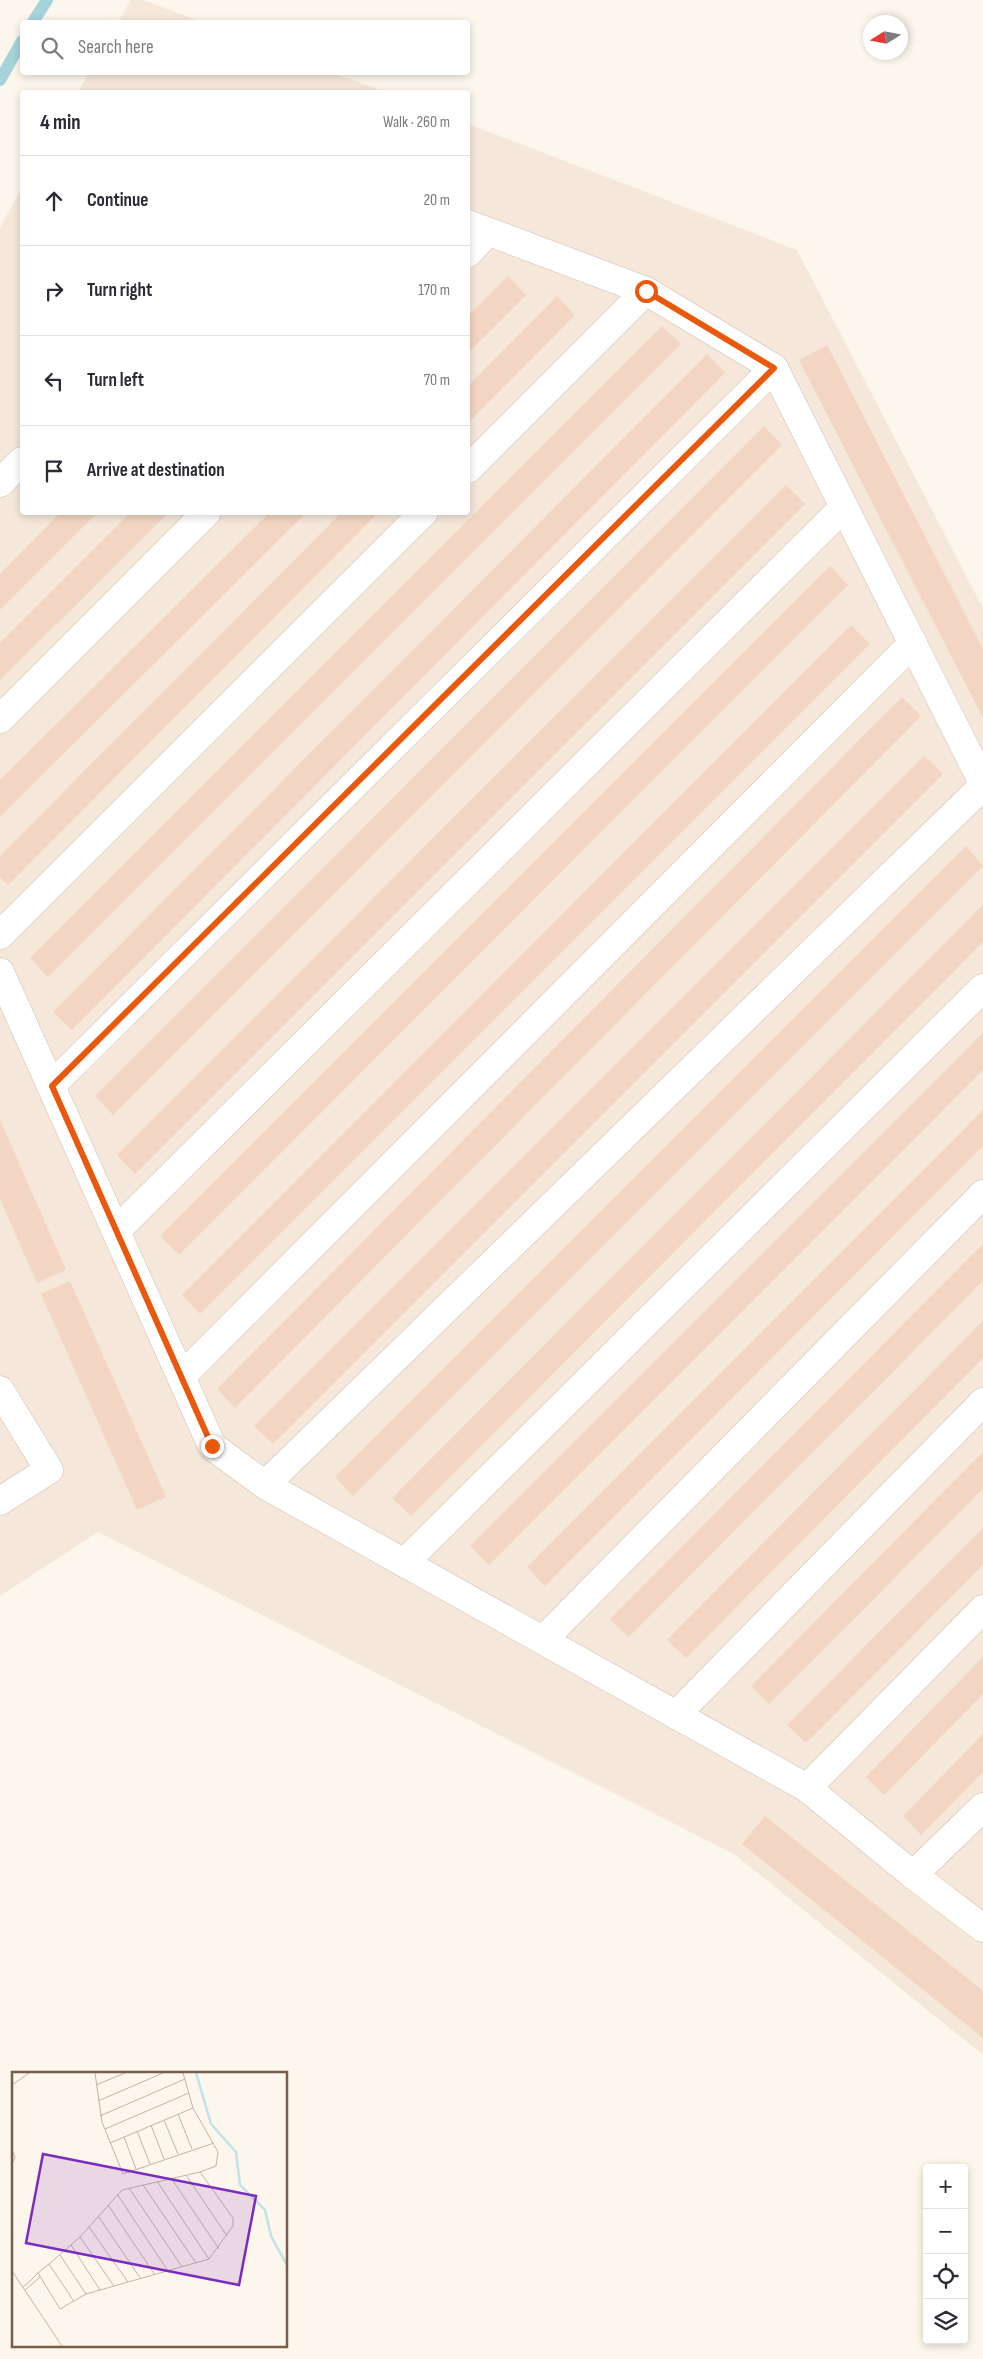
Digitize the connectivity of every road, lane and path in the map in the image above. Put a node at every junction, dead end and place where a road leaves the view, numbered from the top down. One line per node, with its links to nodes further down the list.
1 (478, 228): 2 (street); 3 (street)
2 (470, 248)
3 (646, 291): 4 (street); 6 (street)
4 (774, 368): 8 (street); 17 (street)
5 (20, 463): 7 (street)
6 (470, 467)
7 (0, 483)
8 (844, 506): 11 (street); 19 (street)
9 (204, 515): 12 (street)
10 (421, 515): 14 (street)
11 (913, 643): 13 (street); 20 (street)
12 (0, 719)
13 (983, 784): 23 (street)
14 (0, 935)
15 (0, 972): 17 (street)
16 (983, 988): 25 (street)
17 (52, 1086): 19 (street)
18 (983, 1194): 27 (street)
19 (117, 1230): 20 (street)
20 (182, 1376): 23 (street)
21 (0, 1390): 24 (street)
22 (983, 1402): 28 (street)
23 (265, 1485): 25 (street)
24 (0, 1501)
25 (404, 1563): 27 (street)
26 (983, 1609): 29 (street)
27 (542, 1640): 28 (street)
28 (676, 1715): 29 (street)
29 (807, 1788): 31 (street)
30 (983, 1807): 31 (street)
31 (913, 1875): 32 (street)
32 (983, 1928)

